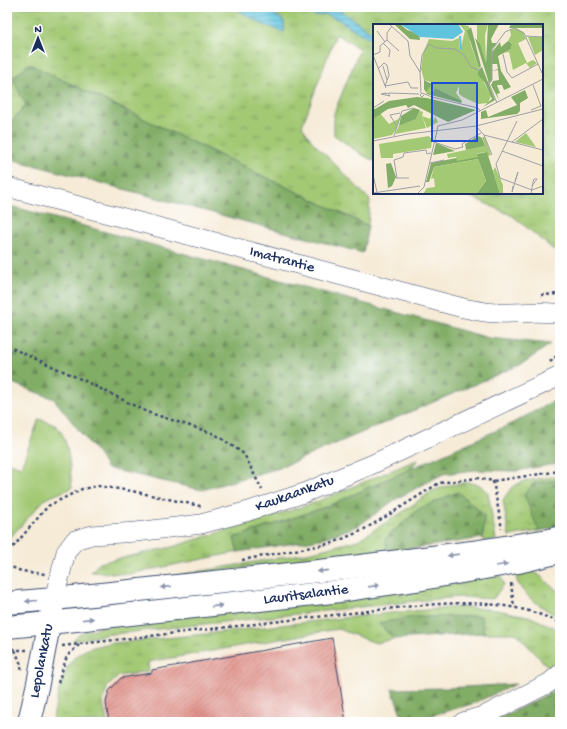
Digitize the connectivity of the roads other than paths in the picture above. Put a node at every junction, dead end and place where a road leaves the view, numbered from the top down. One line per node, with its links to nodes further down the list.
1 (7, 187): 2 (street, Imatrantie)
2 (560, 314)
3 (554, 370): 5 (street, Kaukaankatu)
4 (557, 548): 5 (main road, Lauritsalantie, one-way to 5); 7 (main road, Lauritsalantie, one-way to 4)
5 (54, 599): 6 (main road, Lauritsalantie, one-way to 6); 7 (main road, Lepolankatu)
6 (7, 603)
7 (49, 623): 8 (main road, Lauritsalantie); 10 (main road, Lepolankatu)
8 (7, 627)
9 (560, 674): 11 (street)
10 (29, 722)
11 (463, 722)

